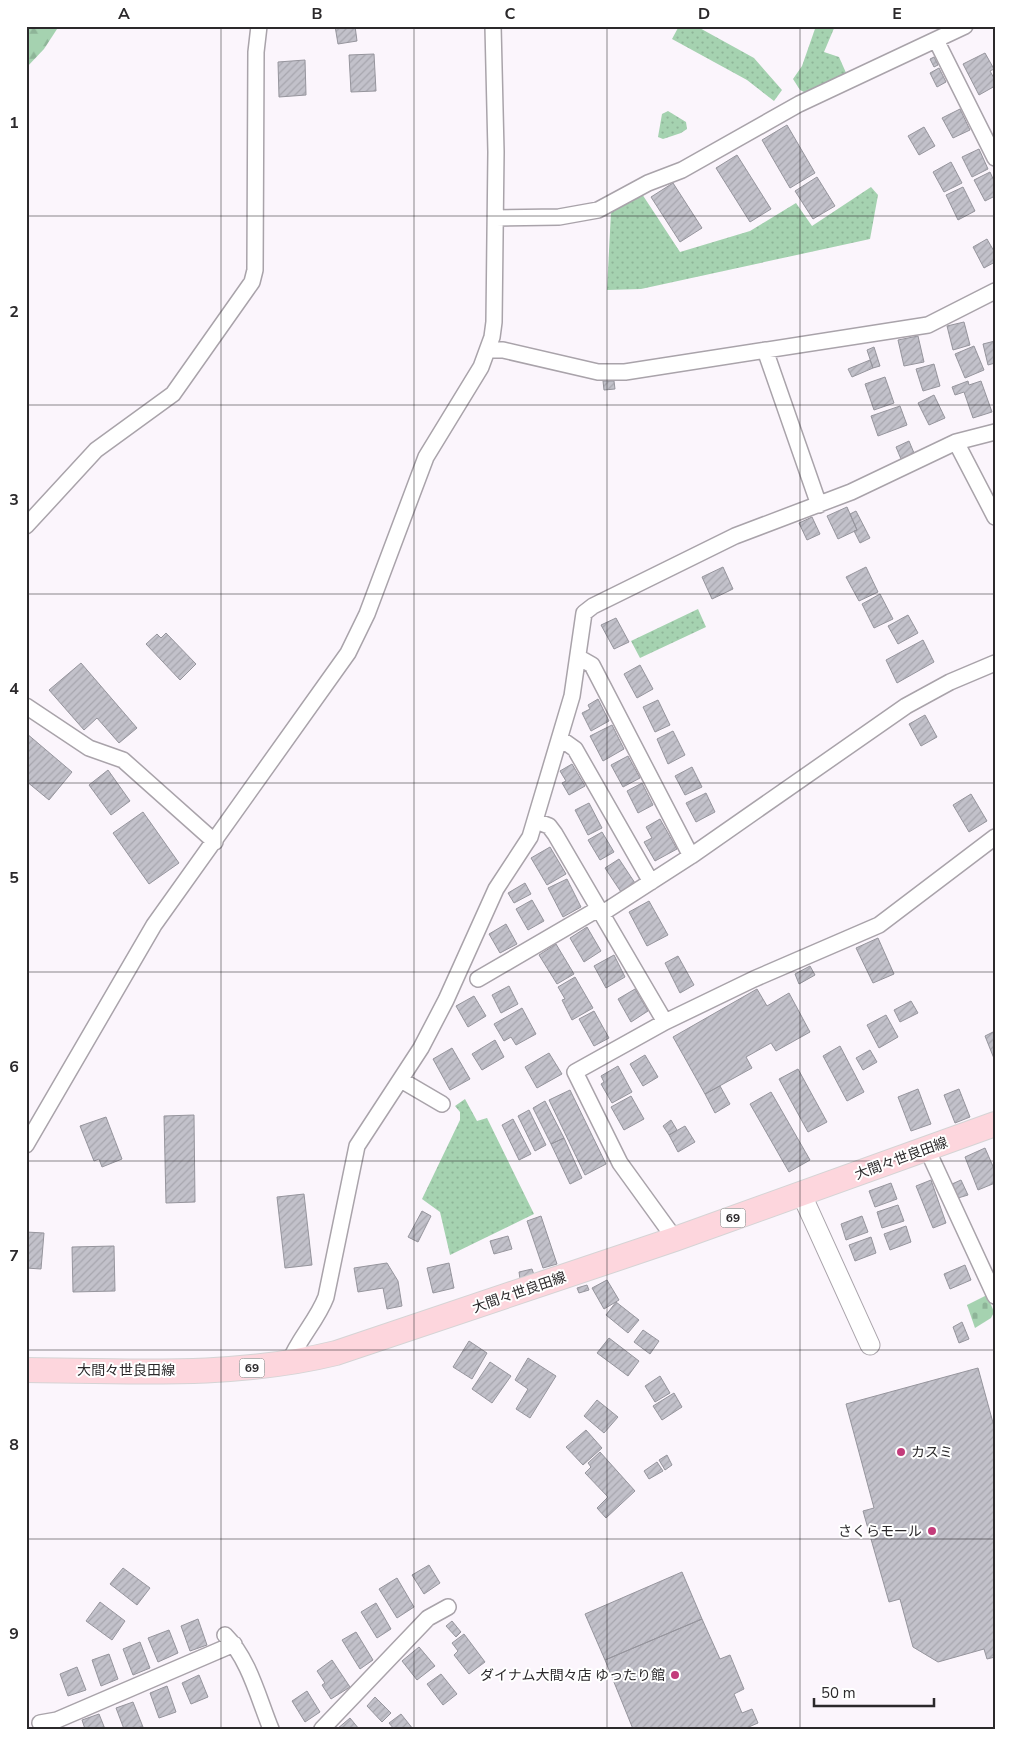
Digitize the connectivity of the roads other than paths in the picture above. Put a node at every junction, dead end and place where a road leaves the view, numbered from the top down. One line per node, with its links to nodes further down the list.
1 (259, 26): 14 (street)
2 (493, 26): 6 (street)
3 (965, 26): 4 (street)
4 (936, 40): 5 (street); 6 (street)
5 (995, 158)
6 (496, 218): 8 (street)
7 (995, 290): 9 (street)
8 (489, 350): 9 (street); 21 (street)
9 (765, 350): 12 (street)
10 (995, 432): 11 (street)
11 (956, 442): 12 (street); 13 (street)
12 (819, 505): 15 (street)
13 (995, 517)
14 (26, 526)
15 (578, 657): 18 (street); 22 (street)
16 (995, 663): 22 (street)
17 (26, 706): 21 (street)
18 (561, 739): 19 (street); 23 (street)
19 (536, 821): 24 (street); 27 (street)
20 (995, 837): 26 (street)
21 (215, 842): 30 (street)
22 (691, 856): 23 (street)
23 (651, 882): 24 (street)
24 (600, 912): 25 (street); 26 (street)
25 (478, 979)
26 (665, 1022): 33 (street)
27 (400, 1080): 28 (street); 36 (street)
28 (442, 1104)
29 (995, 1124): 31 (main road, 大間々世良田線 / 69)
30 (26, 1146)
31 (927, 1149): 32 (main road, 大間々世良田線 / 69); 34 (street)
32 (801, 1193): 33 (main road, 大間々世良田線 / 69); 35 (street)
33 (675, 1239): 36 (main road, 大間々世良田線 / 69)
34 (995, 1296)
35 (870, 1345)
36 (289, 1363): 37 (main road, 大間々世良田線 / 69)
37 (26, 1370)
38 (448, 1607): 41 (street)
39 (40, 1723): 40 (street)
40 (271, 1729)
41 (322, 1729)

